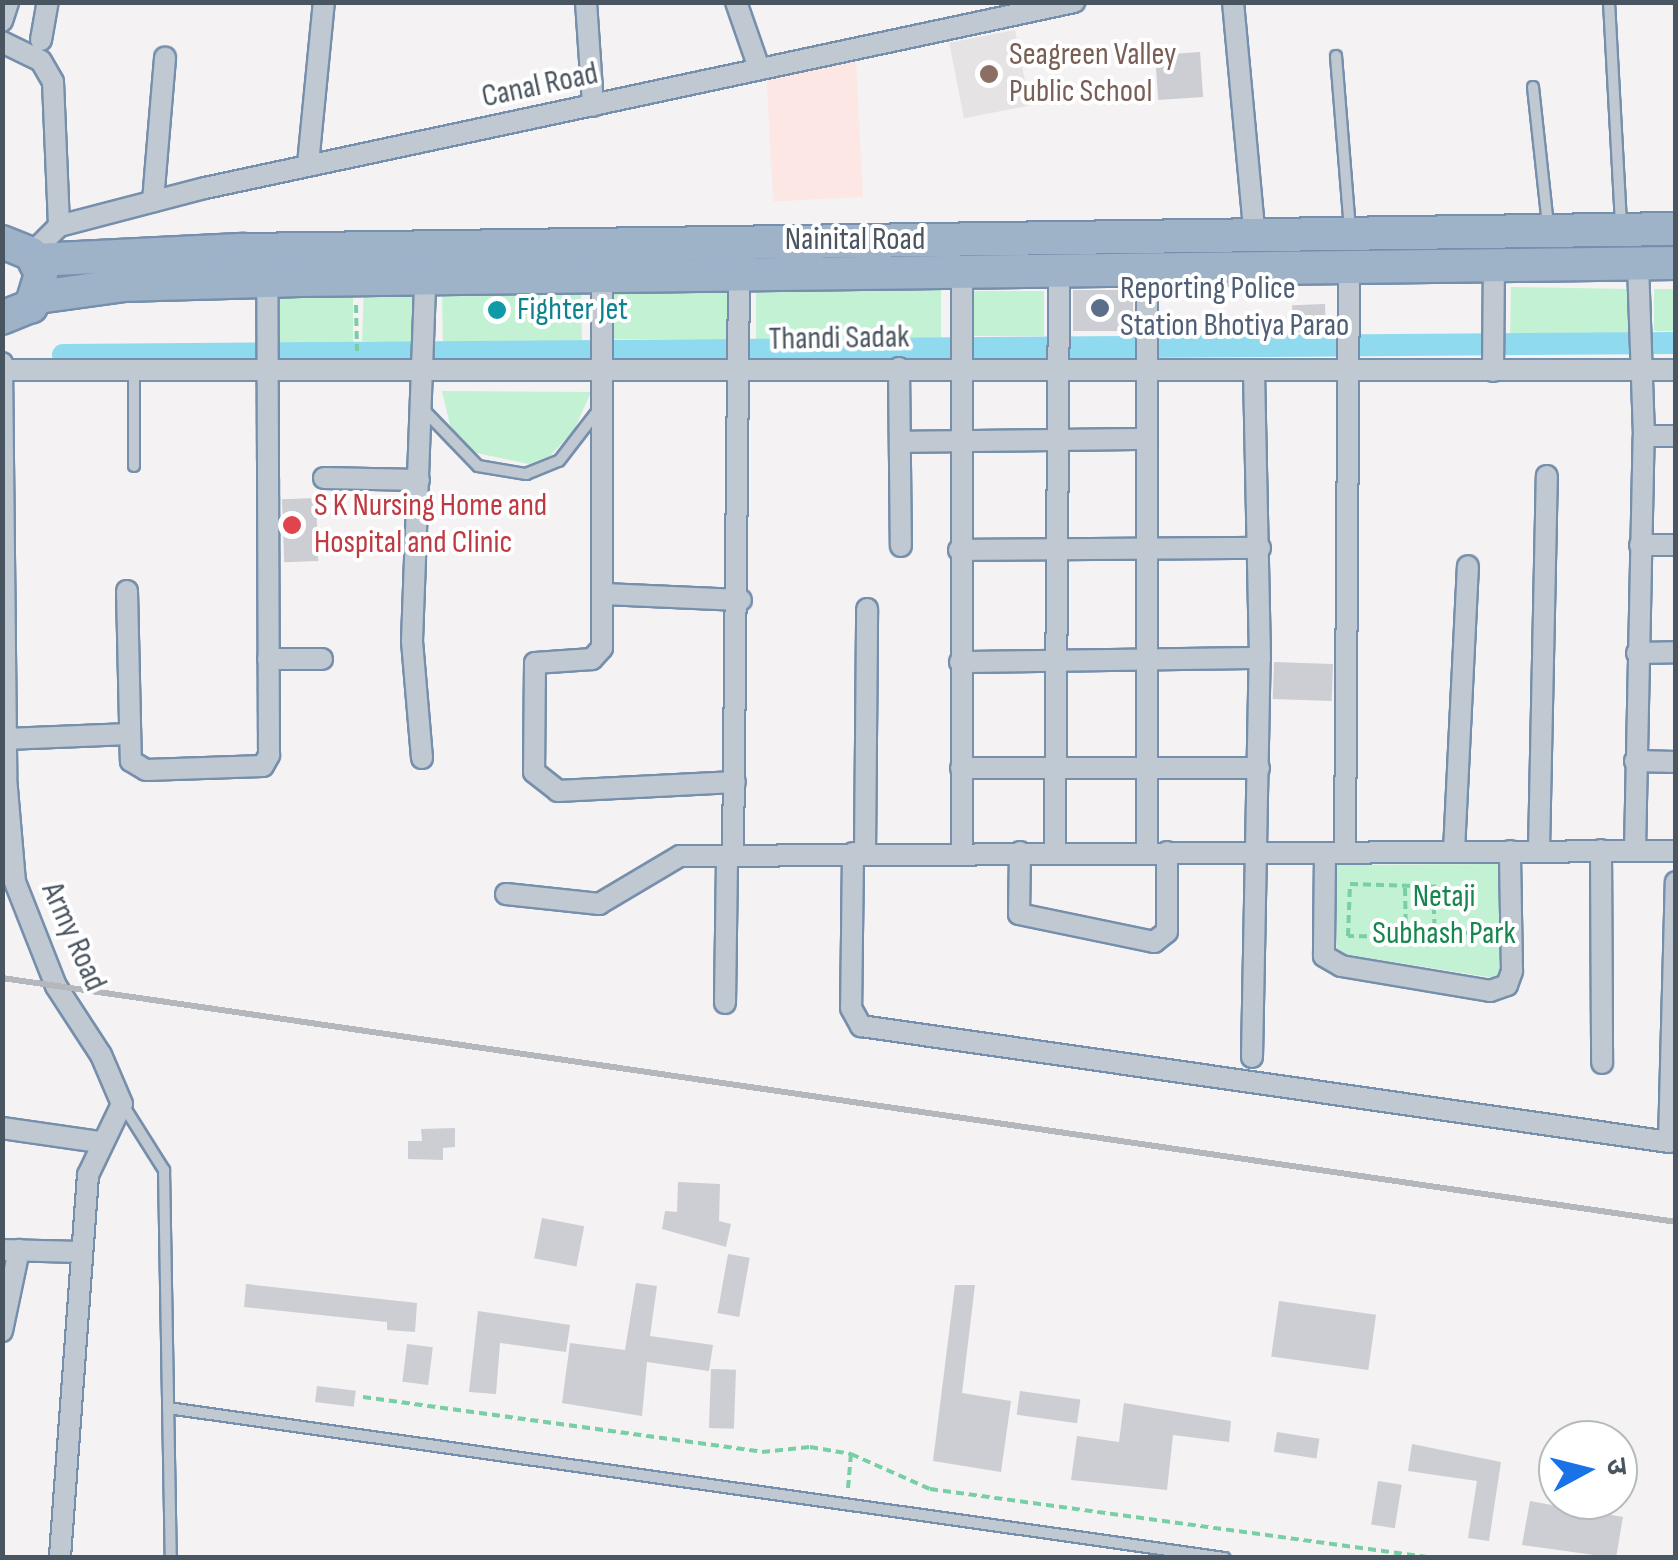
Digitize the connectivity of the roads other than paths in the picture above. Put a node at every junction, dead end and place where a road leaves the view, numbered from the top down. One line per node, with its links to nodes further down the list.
1 (8, 2): 9 (street)
2 (48, 2): 10 (street)
3 (324, 2): 17 (street)
4 (586, 2): 16 (street)
5 (736, 2): 14 (street)
6 (1074, 2): 14 (street, Canal Road)
7 (1233, 2): 23 (street)
8 (1608, 2): 21 (lane)
9 (2, 21)
10 (40, 40)
11 (2, 42): 19 (street)
12 (1336, 56): 24 (lane)
13 (165, 58): 18 (street)
14 (759, 68): 16 (street, Canal Road)
15 (1533, 88): 20 (lane)
16 (594, 106): 17 (street, Canal Road)
17 (308, 164): 18 (street, Canal Road)
18 (153, 201): 19 (street, Canal Road)
19 (59, 226): 27 (street)
20 (1548, 230): 21 (highway, Nainital Road); 24 (highway, Nainital Road)
21 (1622, 230): 22 (highway, Nainital Road)
22 (1676, 230)
23 (1255, 236): 24 (highway, Nainital Road); 25 (highway, Nainital Road)
24 (1350, 236)
25 (1146, 238): 26 (highway, Nainital Road); 32 (highway)
26 (425, 246): 27 (highway, Nainital Road); 38 (highway)
27 (23, 252): 39 (highway)
28 (1638, 264): 29 (highway, Nainital Road); 30 (highway, Nainital Road); 41 (street)
29 (1676, 264)
30 (1494, 266): 31 (highway, Nainital Road); 42 (street)
31 (1349, 269): 32 (highway, Nainital Road); 46 (street)
32 (1147, 272): 35 (highway, Nainital Road); 45 (street)
33 (740, 274): 34 (highway, Nainital Road); 36 (highway, Nainital Road); 47 (street)
34 (962, 274): 35 (highway, Nainital Road); 43 (street)
35 (1059, 274): 44 (street)
36 (602, 277): 38 (highway, Nainital Road); 50 (street)
37 (268, 281): 38 (highway, Nainital Road); 39 (highway, Nainital Road); 49 (street)
38 (425, 281): 48 (street)
39 (38, 297): 40 (highway)
40 (2, 318)
41 (1642, 351): 42 (street, Thandi Sadak); 54 (street, Thandi Sadak); 58 (street)
42 (1493, 354): 46 (street, Thandi Sadak)
43 (961, 355): 44 (street, Thandi Sadak); 52 (street, Thandi Sadak); 63 (street)
44 (1056, 356): 45 (street, Thandi Sadak); 61 (street)
45 (1146, 356): 53 (street, Thandi Sadak); 60 (street)
46 (1349, 356): 53 (street, Thandi Sadak); 110 (street)
47 (740, 357): 50 (street, Thandi Sadak); 52 (street, Thandi Sadak); 78 (street)
48 (422, 358): 49 (street, Thandi Sadak); 50 (street, Thandi Sadak); 57 (street)
49 (266, 359): 55 (street, Thandi Sadak); 84 (street)
50 (603, 359): 56 (street)
51 (3, 367): 55 (street, Thandi Sadak); 89 (street, Army Road)
52 (899, 368): 62 (street)
53 (1254, 370): 71 (street)
54 (1676, 370)
55 (134, 374): 64 (lane)
56 (602, 404): 57 (lane); 77 (street)
57 (421, 406): 67 (street)
58 (1644, 436): 59 (street); 68 (street)
59 (1676, 436)
60 (1147, 439): 61 (street); 72 (street)
61 (1055, 441): 63 (street); 74 (street)
62 (900, 442): 63 (street); 70 (street)
63 (960, 444): 73 (street)
64 (134, 466)
65 (1547, 476): 99 (street)
66 (324, 478): 67 (street)
67 (419, 480): 90 (street)
68 (1640, 545): 69 (street); 81 (street)
69 (1676, 545)
70 (901, 546)
71 (1260, 548): 72 (street); 83 (street)
72 (1148, 549): 74 (street); 82 (street)
73 (959, 550): 74 (street); 87 (street)
74 (1054, 550): 86 (street)
75 (1468, 566): 98 (street)
76 (127, 591): 88 (street)
77 (603, 594): 78 (street); 97 (street)
78 (740, 600): 97 (street)
79 (867, 610): 108 (street)
80 (1676, 652): 81 (street)
81 (1637, 653): 91 (street)
82 (1149, 658): 83 (street); 86 (street); 95 (street)
83 (1260, 658): 96 (street)
84 (268, 659): 85 (street); 88 (street)
85 (322, 659)
86 (1054, 660): 87 (street); 94 (street)
87 (960, 662): 93 (street)
88 (130, 734): 89 (street)
89 (6, 739): 117 (street, Army Road)
90 (422, 758)
91 (1635, 761): 92 (street); 101 (street)
92 (1676, 762)
93 (961, 768): 94 (street); 103 (street)
94 (1054, 768): 95 (street); 105 (street)
95 (1148, 768): 96 (street); 106 (street)
96 (1259, 768): 109 (street)
97 (735, 782): 111 (street)
98 (1454, 850): 102 (street); 110 (street)
99 (1539, 850): 100 (street); 102 (street)
100 (1601, 850): 101 (street); 116 (street)
101 (1634, 850): 107 (street)
102 (1510, 851): 110 (street)
103 (962, 852): 104 (street); 108 (street)
104 (1020, 852): 105 (street); 106 (street)
105 (1056, 852): 106 (street)
106 (1157, 852): 109 (street)
107 (1676, 852)
108 (859, 853): 111 (street); 112 (street)
109 (1258, 853): 110 (street); 115 (street)
110 (1335, 854)
111 (730, 856): 113 (street); 114 (street)
112 (1676, 882)
113 (506, 894)
114 (725, 1003)
115 (1252, 1057)
116 (1602, 1062)
117 (122, 1104): 119 (street); 123 (lane)
118 (2, 1128): 119 (street)
119 (100, 1142): 121 (street)
120 (11, 1250): 121 (street); 122 (street)
121 (81, 1252): 124 (street)
122 (2, 1331)
123 (168, 1408): 125 (lane); 126 (lane)
124 (60, 1558)
125 (172, 1558)
126 (1224, 1558)

